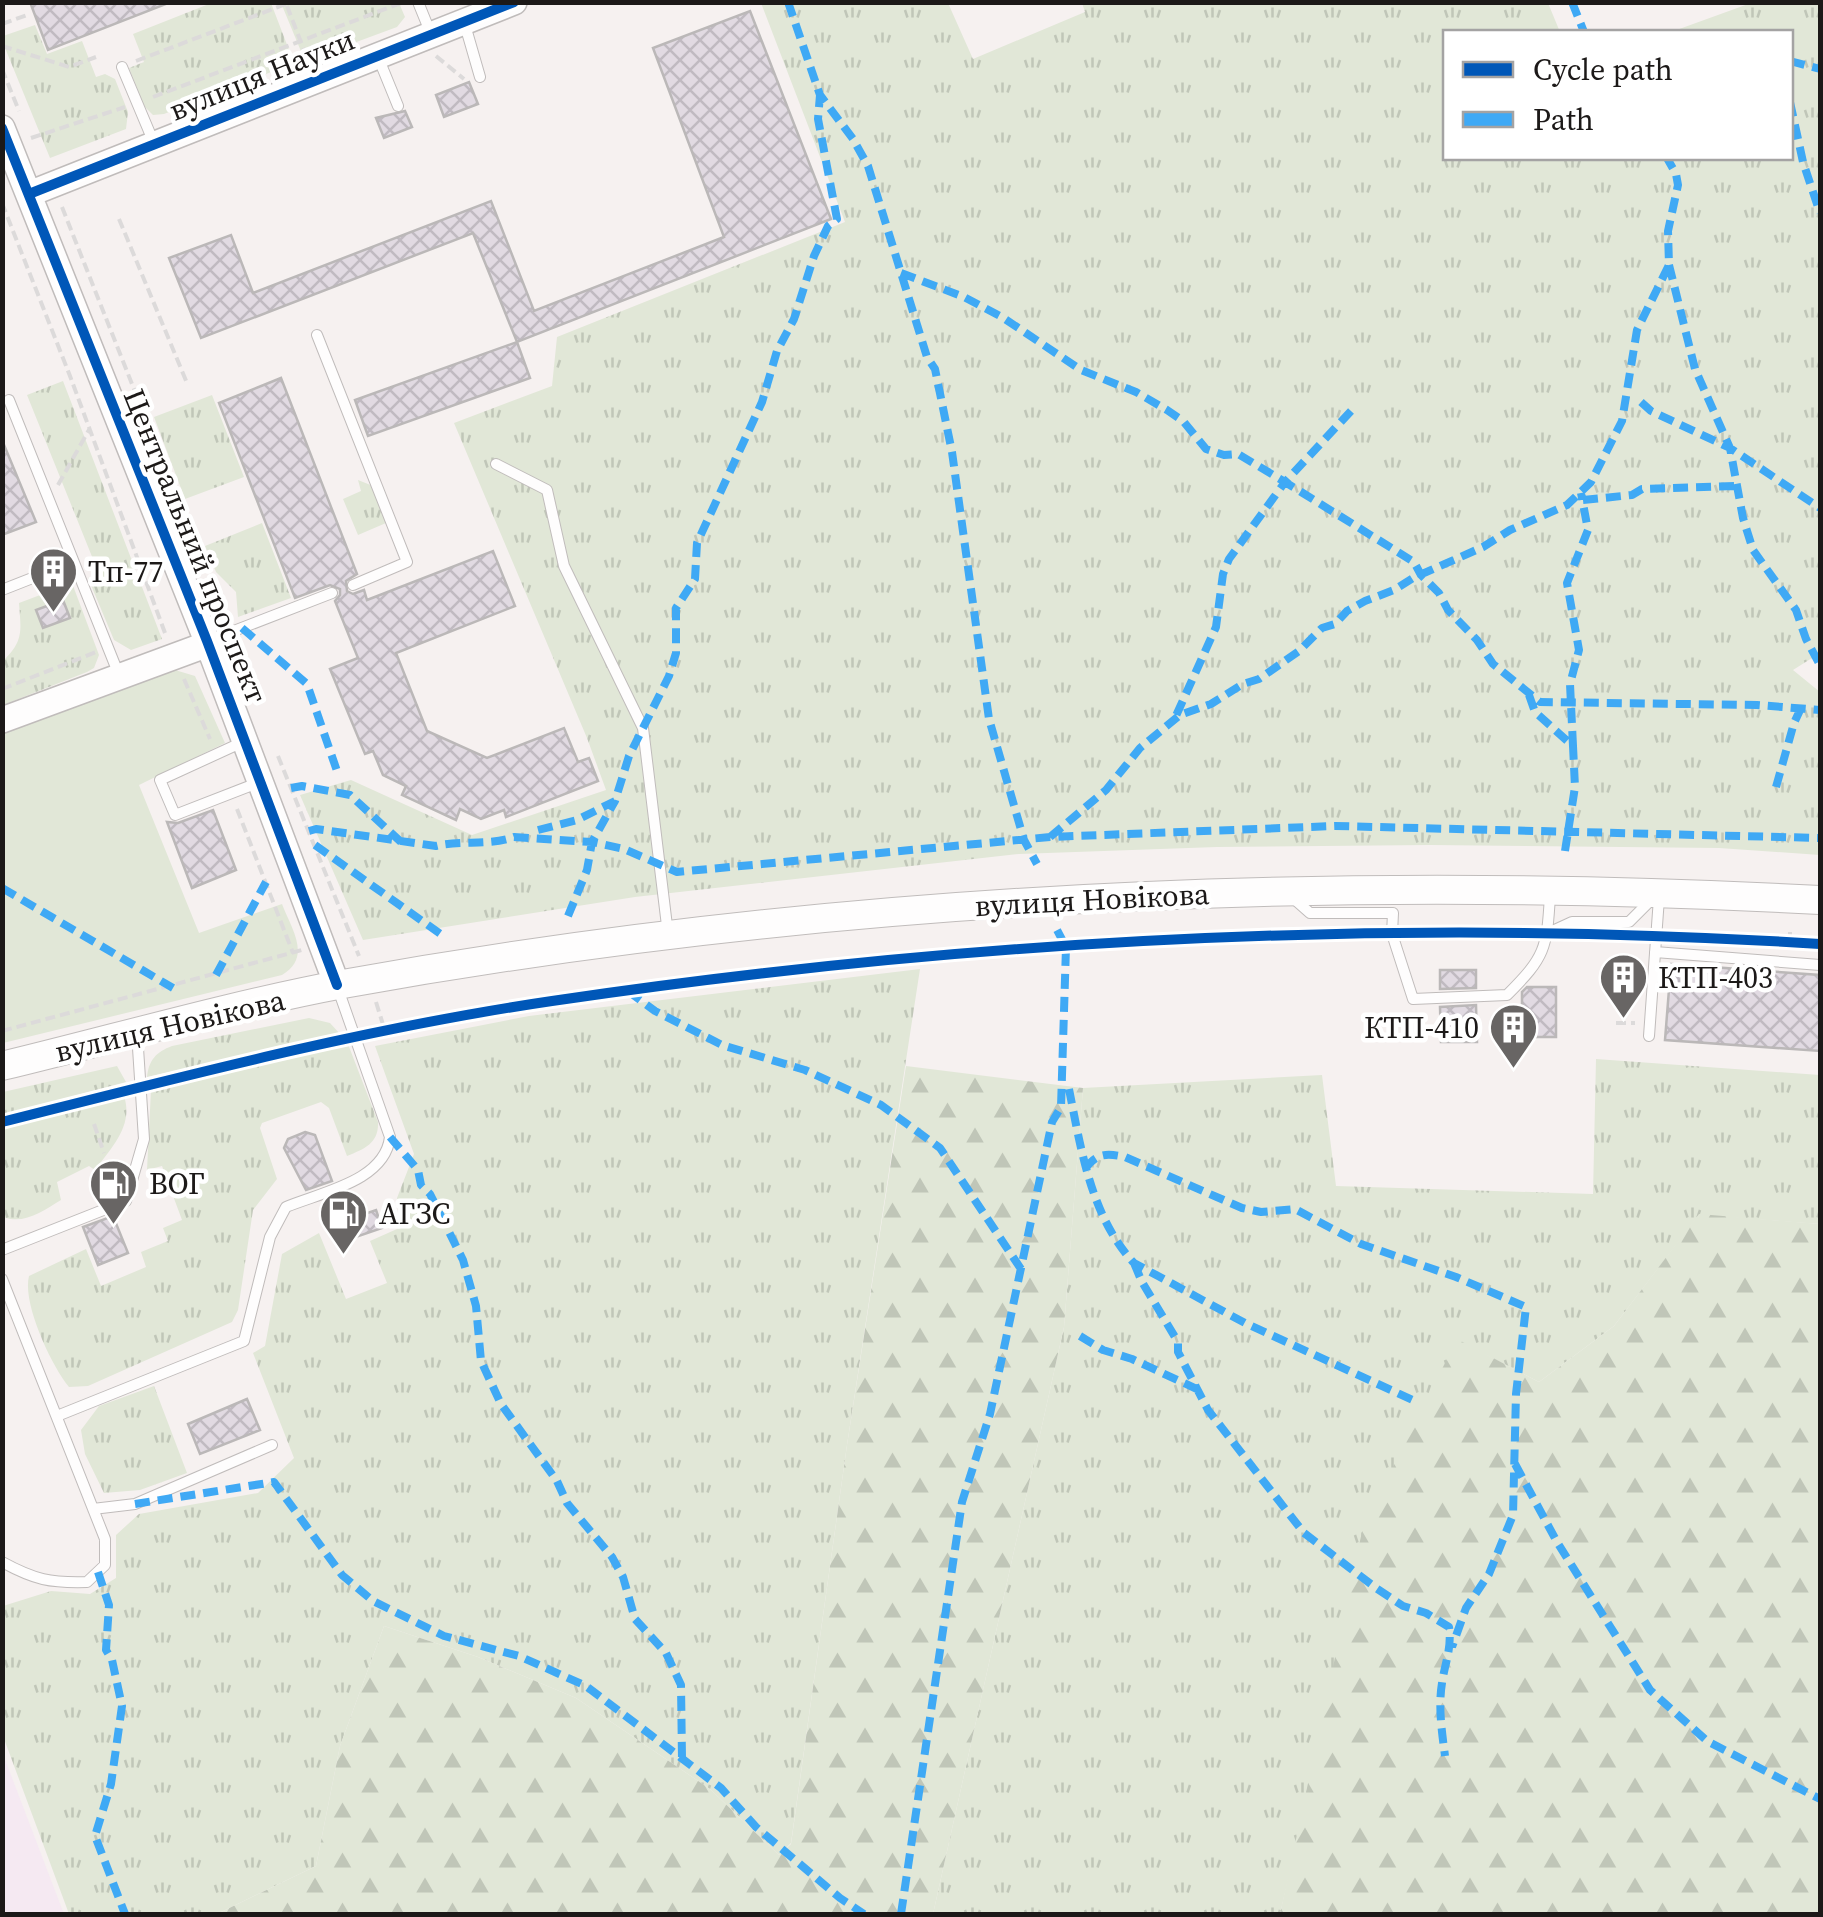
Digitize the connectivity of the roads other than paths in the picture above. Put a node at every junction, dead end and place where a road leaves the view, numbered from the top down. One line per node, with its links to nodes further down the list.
1 (418, 2): 4 (lane)
2 (514, 2): 3 (street, вулиця Науки)
3 (464, 22): 4 (street, вулиця Науки); 7 (lane)
4 (424, 38): 5 (street, вулиця Науки)
5 (378, 56): 8 (lane); 10 (street, вулиця Науки)
6 (122, 67): 10 (lane)
7 (480, 75)
8 (398, 106)
9 (13, 125): 11 (street, Центральний проспект)
10 (154, 144): 11 (street, вулиця Науки)
11 (28, 194): 19 (street, Центральний проспект)
12 (317, 335): 16 (lane)
13 (8, 400): 15 (lane)
14 (496, 464): 29 (lane)
15 (74, 562): 17 (lane); 20 (lane)
16 (353, 585)
17 (2, 590)
18 (332, 594): 19 (lane)
19 (208, 642): 20 (street); 22 (street, Центральний проспект)
20 (120, 676): 21 (street)
21 (2, 720)
22 (245, 741): 23 (street, Центральний проспект); 23 (lane)
23 (260, 782): 32 (street, Центральний проспект)
24 (1550, 890): 25 (main road, вулиця Новікова); 27 (main road, вулиця Новікова); 28 (lane)
25 (1659, 892): 26 (main road, вулиця Новікова); 28 (lane); 30 (lane)
26 (1820, 900)
27 (1393, 901): 28 (lane); 29 (main road, вулиця Новікова)
28 (1548, 933)
29 (668, 934): 32 (main road, вулиця Новікова)
30 (1655, 952): 31 (lane); 34 (lane)
31 (1820, 965)
32 (337, 986): 33 (main road, вулиця Новікова); 38 (lane)
33 (137, 1034): 35 (main road, вулиця Новікова); 36 (lane)
34 (1649, 1036)
35 (2, 1066)
36 (2, 1250)
37 (2, 1278): 38 (lane)
38 (56, 1416): 40 (lane)
39 (272, 1445): 40 (lane)
40 (93, 1510): 41 (lane)
41 (2, 1562)

